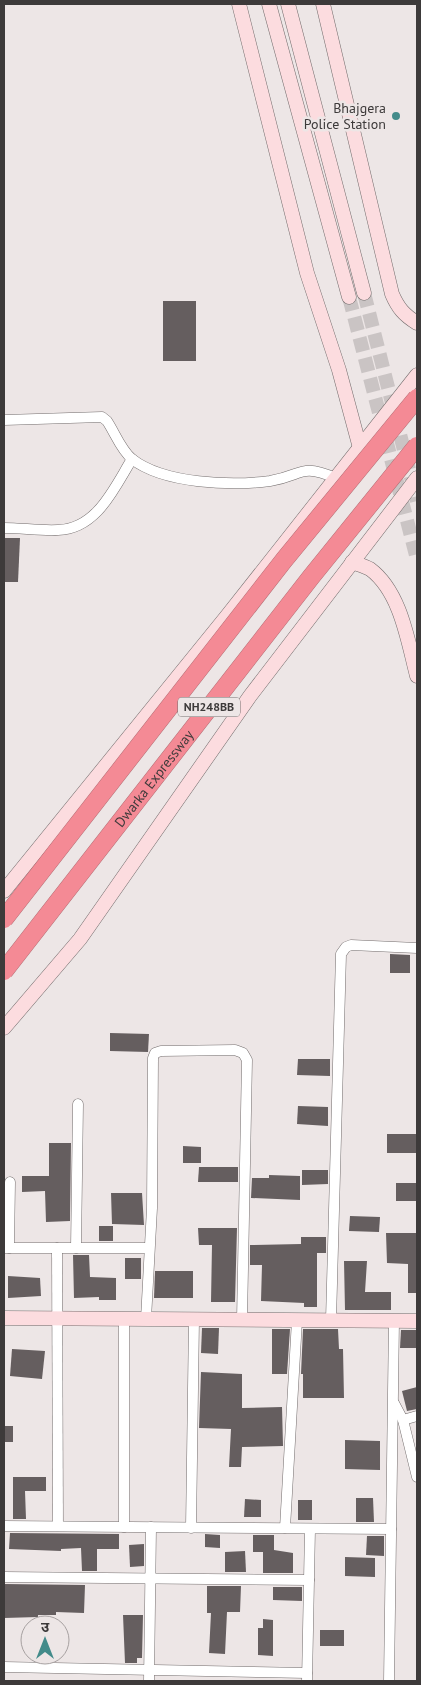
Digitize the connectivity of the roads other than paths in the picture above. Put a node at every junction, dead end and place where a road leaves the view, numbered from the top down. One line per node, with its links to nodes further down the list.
1 (240, 4): 12 (street)
2 (269, 4): 6 (street)
3 (288, 4): 5 (street)
4 (323, 4): 7 (street)
5 (364, 293)
6 (350, 296)
7 (417, 322)
8 (417, 375): 12 (street)
9 (417, 398): 20 (highway, NH248BB, bridge)
10 (4, 420): 13 (street)
11 (417, 446): 22 (highway, Dwarka Expressway / NH248BB, bridge)
12 (360, 448): 14 (street)
13 (132, 459): 14 (street); 16 (street)
14 (336, 478): 19 (street)
15 (417, 478): 17 (street)
16 (4, 528)
17 (352, 562): 18 (street); 23 (street)
18 (417, 676)
19 (4, 891)
20 (4, 919)
21 (417, 948): 37 (street)
22 (4, 971)
23 (5, 1023)
24 (78, 1104): 28 (street)
25 (10, 1182): 26 (street)
26 (6, 1248): 27 (street)
27 (57, 1248): 28 (street); 31 (street)
28 (76, 1248): 29 (street)
29 (149, 1248): 33 (street); 35 (street)
30 (4, 1318): 31 (street)
31 (56, 1319): 32 (street); 45 (street)
32 (124, 1319): 33 (street); 46 (street)
33 (146, 1319): 34 (street)
34 (194, 1320): 35 (street); 48 (street)
35 (242, 1320): 36 (street)
36 (297, 1320): 37 (street); 49 (street)
37 (331, 1320): 38 (street)
38 (394, 1320): 39 (street); 40 (street)
39 (417, 1320)
40 (393, 1402): 42 (street); 51 (street)
41 (417, 1416): 42 (street)
42 (403, 1420): 43 (street)
43 (417, 1477)
44 (4, 1526): 45 (street)
45 (58, 1526): 46 (street)
46 (124, 1527): 47 (street)
47 (151, 1527): 48 (street); 53 (street)
48 (191, 1528): 49 (street)
49 (286, 1528): 50 (street)
50 (310, 1529): 51 (street); 54 (street)
51 (392, 1529): 59 (street)
52 (4, 1577): 53 (street)
53 (150, 1578): 54 (street); 56 (street)
54 (309, 1580): 57 (street)
55 (4, 1667): 56 (street)
56 (149, 1670): 57 (street); 58 (street)
57 (307, 1677)
58 (149, 1681)
59 (389, 1681)

